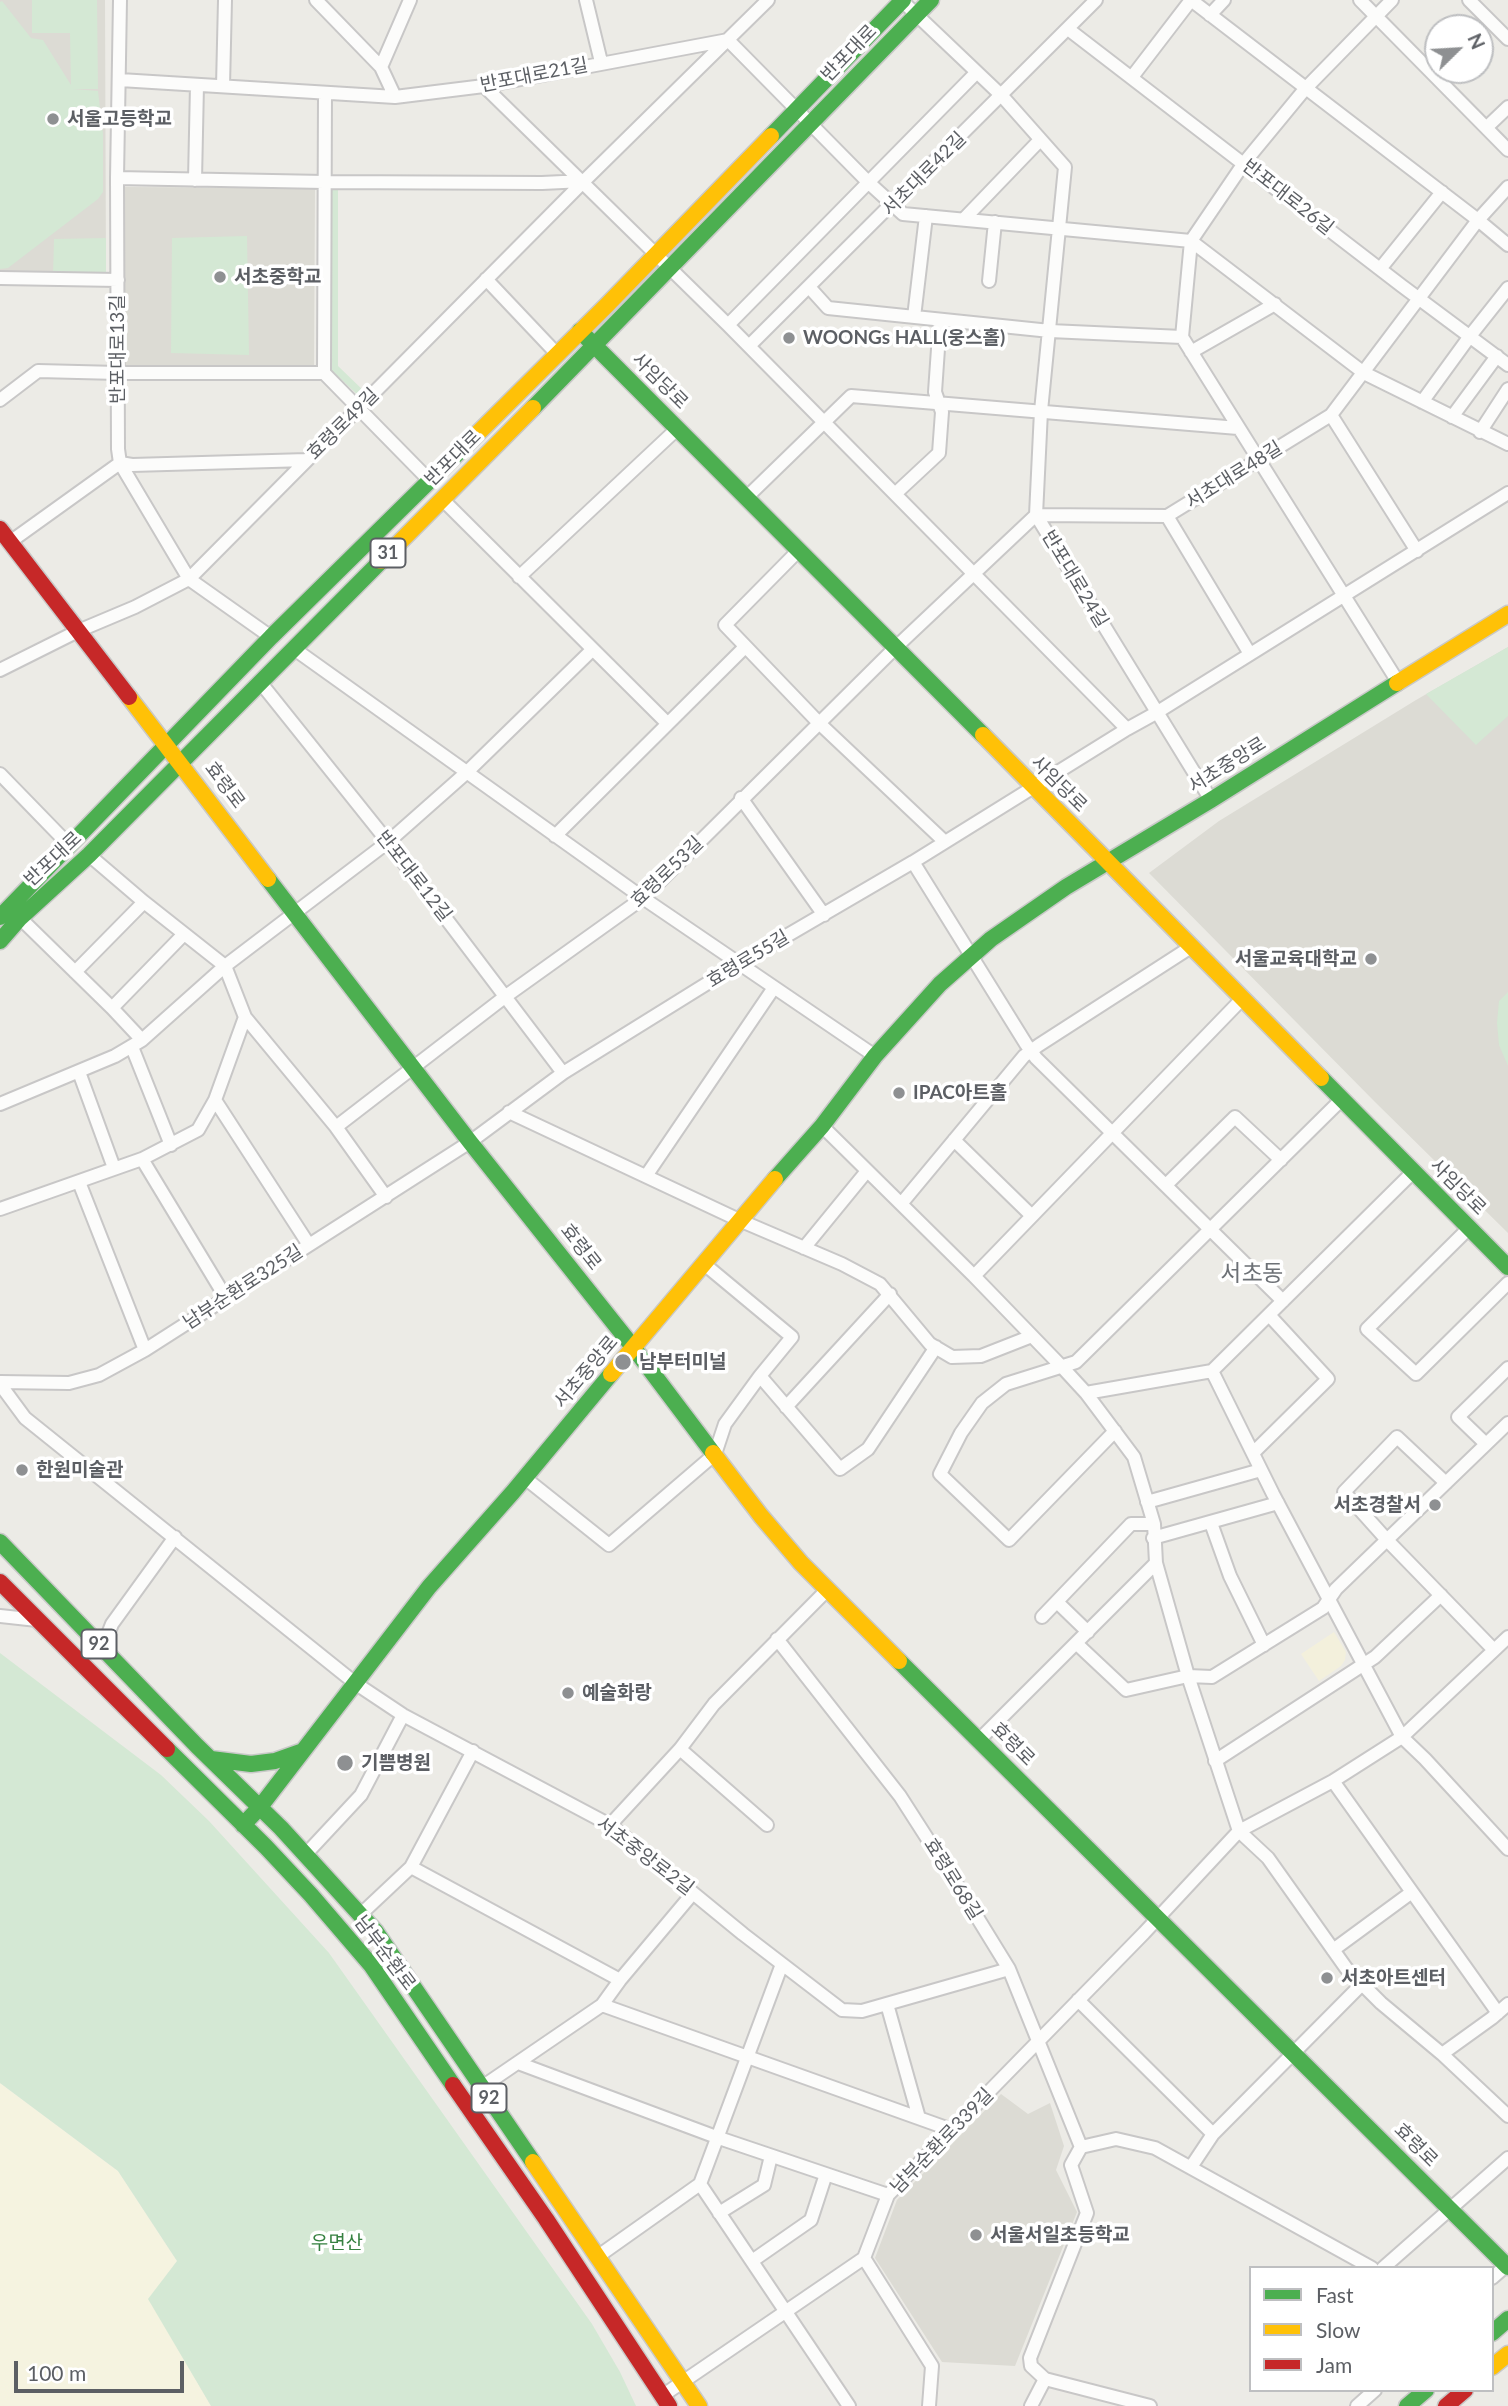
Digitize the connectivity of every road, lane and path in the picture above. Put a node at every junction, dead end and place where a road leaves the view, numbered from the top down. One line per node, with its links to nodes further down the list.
1 (120, 0): 25 (street, 반포대로13길)
2 (225, 0): 27 (street)
3 (316, 0): 22 (street)
4 (410, 0): 22 (street)
5 (586, 0): 21 (street)
6 (768, 0): 20 (street, 효령로49길)
7 (902, 0): 15 (street, 반포대로24길); 34 (main road, 반포대로 / 31)
8 (931, 0): 15 (main road, 반포대로 / 31)
9 (1096, 0): 18 (street, 서초대로42길)
10 (1191, 0): 16 (street); 24 (street)
11 (1224, 0): 16 (street)
12 (1360, 0): 17 (street)
13 (1392, 0): 17 (street)
14 (1469, 0): 19 (street)
15 (915, 15): 23 (street, 반포대로24길); 35 (main road, 반포대로 / 31)
16 (1210, 15): 29 (street)
17 (1376, 16): 29 (street); 36 (street)
18 (1068, 29): 24 (street, 반포대로26길); 31 (street, 서초대로42길)
19 (1508, 39)
20 (728, 40): 21 (street, 반포대로21길); 34 (street); 42 (street, 효령로49길)
21 (601, 62): 28 (street, 반포대로21길)
22 (381, 67): 32 (street)
23 (976, 73): 31 (street, 반포대로24길); 44 (street)
24 (1132, 77): 39 (street, 반포대로26길)
25 (120, 80): 26 (street, 반포대로21길); 40 (street, 반포대로13길)
26 (197, 85): 27 (street, 반포대로21길); 41 (street)
27 (223, 86): 30 (street, 반포대로21길)
28 (484, 86): 32 (street, 반포대로21길); 42 (street)
29 (1305, 89): 39 (street); 46 (street)
30 (325, 93): 32 (street, 반포대로21길); 43 (street)
31 (1002, 96): 37 (street, 반포대로24길); 47 (street, 서초대로42길)
32 (395, 97)
33 (1508, 107): 36 (street)
34 (796, 110): 35 (street); 55 (main road, 반포대로 / 31)
35 (810, 124): 44 (street); 56 (main road, 반포대로 / 31)
36 (1487, 127): 38 (street)
37 (1040, 140): 49 (street); 52 (street, 반포대로24길)
38 (1508, 150)
39 (1244, 163): 53 (street); 57 (street, 반포대로26길)
40 (117, 178): 41 (street); 60 (street, 반포대로13길)
41 (195, 180): 43 (street)
42 (584, 181): 43 (street); 55 (street); 59 (street, 효령로49길)
43 (324, 182): 80 (street)
44 (869, 183): 47 (street); 68 (street)
45 (1508, 187): 50 (street, 서초대로48길)
46 (1442, 192): 50 (street); 57 (street)
47 (893, 205): 48 (street); 62 (street, 서초대로42길)
48 (926, 216): 49 (street); 66 (street)
49 (964, 219): 51 (street)
50 (1478, 220): 54 (street); 64 (street, 서초대로48길)
51 (995, 222): 52 (street); 61 (street)
52 (1060, 227): 53 (street); 70 (street, 반포대로24길)
53 (1191, 241): 65 (street); 72 (street)
54 (1506, 241)
55 (656, 254): 56 (street); 69 (main road, 반포대로 / 31)
56 (671, 268): 68 (street); 73 (main road, 반포대로 / 31)
57 (1380, 269): 64 (street, 반포대로26길)
58 (0, 278): 60 (street)
59 (486, 279): 76 (street); 86 (street, 효령로49길)
60 (118, 280): 79 (street, 반포대로13길)
61 (989, 281)
62 (809, 287): 66 (street); 74 (street, 서초대로42길)
63 (1508, 288): 71 (street)
64 (1420, 298): 71 (street, 반포대로26길); 81 (street, 서초대로48길)
65 (1275, 304): 75 (street); 81 (street)
66 (914, 317): 67 (street)
67 (940, 320): 70 (street); 84 (street)
68 (728, 324): 74 (street)
69 (580, 331): 73 (main road, 사임당로); 76 (main road, 반포대로 / 31)
70 (1050, 331): 72 (street); 87 (street, 반포대로24길)
71 (1470, 336): 77 (street, 반포대로26길); 85 (street)
72 (1182, 337): 75 (street)
73 (596, 346): 91 (main road, 사임당로); 102 (main road, 반포대로 / 31)
74 (749, 346): 90 (street)
75 (1191, 352): 92 (street)
76 (557, 354): 98 (main road, 반포대로 / 31)
77 (1497, 356): 78 (street, 반포대로26길); 89 (street)
78 (1508, 365)
79 (118, 373): 80 (street); 83 (street); 97 (street, 반포대로13길)
80 (324, 373): 86 (street)
81 (1364, 373): 85 (street); 88 (street, 서초대로48길)
82 (1508, 389): 93 (street)
83 (0, 400)
84 (939, 402): 87 (street); 90 (street); 100 (street)
85 (1422, 402): 89 (street)
86 (359, 407): 95 (street, 효령로49길); 98 (street)
87 (1041, 411): 92 (street); 103 (street, 반포대로24길)
88 (1331, 415): 96 (street, 서초대로48길); 107 (street)
89 (1452, 417): 93 (street)
90 (823, 421): 100 (street); 101 (street)
91 (678, 428): 101 (main road, 사임당로); 109 (street)
92 (1238, 428): 96 (street)
93 (1480, 432): 94 (street)
94 (1508, 444)
95 (307, 460): 97 (street); 110 (street, 효령로49길)
96 (1257, 461): 104 (street, 서초대로48길); 111 (street)
97 (120, 463): 105 (street); 110 (street, 반포대로13길)
98 (429, 480): 114 (main road, 반포대로 / 31)
99 (1508, 493): 107 (street, 효령로55길)
100 (895, 494): 108 (street)
101 (747, 497): 106 (main road, 사임당로)
102 (442, 499): 109 (street); 116 (main road, 반포대로 / 31)
103 (1036, 516): 104 (street, 서초대로48길); 108 (street); 123 (street, 반포대로24길)
104 (1167, 516): 119 (street)
105 (5, 536): 113 (main road, 효령로)
106 (799, 550): 115 (street); 117 (main road, 사임당로)
107 (1417, 551): 111 (street, 효령로55길)
108 (974, 574): 117 (street); 126 (street)
109 (519, 577): 118 (street)
110 (189, 579): 113 (street, 효령로49길); 114 (street, 반포대로13길)
111 (1345, 596): 119 (street, 효령로55길); 122 (street)
112 (1508, 614): 122 (main road, 서초중앙로)
113 (78, 631): 120 (street, 효령로49길); 127 (main road, 효령로)
114 (271, 637): 127 (main road, 반포대로 / 31)
115 (745, 646): 124 (street); 125 (street)
116 (293, 648): 121 (main road, 반포대로 / 31); 129 (street)
117 (895, 648): 125 (street, 효령로53길); 131 (main road, 사임당로)
118 (592, 650): 124 (street); 129 (street)
119 (1251, 654): 123 (street, 효령로55길)
120 (0, 670)
121 (260, 682): 128 (main road, 반포대로 / 31); 135 (street, 반포대로12길)
122 (1398, 682): 133 (main road, 서초중앙로)
123 (1156, 713): 126 (street, 효령로55길); 133 (street, 반포대로24길)
124 (667, 723): 134 (street)
125 (820, 723): 132 (street, 효령로53길); 136 (street)
126 (1127, 729): 131 (street, 효령로55길)
127 (167, 746): 128 (main road, 효령로); 137 (main road, 반포대로)
128 (181, 762): 138 (main road, 반포대로 / 31); 143 (main road, 효령로)
129 (466, 773): 134 (street); 135 (street)
130 (0, 774): 137 (street)
131 (1033, 788): 136 (street, 효령로55길); 140 (main road, 사임당로)
132 (741, 798): 141 (street, 효령로53길); 144 (street)
133 (1211, 800): 140 (main road, 서초중앙로)
134 (555, 836): 141 (street)
135 (388, 842): 143 (street); 155 (street, 반포대로12길)
136 (945, 842): 139 (street, 효령로55길)
137 (70, 846): 145 (main road, 반포대로)
138 (89, 855): 142 (street); 146 (main road, 반포대로 / 31)
139 (913, 862): 144 (street, 효령로55길); 150 (street)
140 (1109, 863): 149 (main road, 사임당로); 150 (main road, 서초중앙로)
141 (643, 898): 151 (street); 155 (street, 효령로53길)
142 (144, 902): 147 (street); 153 (street)
143 (295, 913): 152 (street); 162 (main road, 효령로)
144 (824, 915): 151 (street, 효령로55길)
145 (0, 917)
146 (20, 918): 148 (main road, 반포대로 / 31); 153 (street)
147 (184, 934): 152 (street); 157 (street)
148 (1, 939)
149 (1191, 947): 156 (main road, 사임당로); 160 (street)
150 (972, 955): 160 (street); 161 (main road, 서초중앙로)
151 (740, 962): 154 (street); 164 (street, 효령로55길)
152 (225, 966): 158 (street); 159 (street)
153 (75, 972): 157 (street)
154 (774, 989): 161 (street); 180 (street)
155 (506, 996): 162 (street, 효령로53길); 164 (street, 반포대로12길)
156 (1242, 999): 165 (main road, 사임당로); 171 (street)
157 (112, 1008): 159 (street)
158 (245, 1017): 166 (street); 170 (street)
159 (137, 1044): 163 (street); 174 (street)
160 (1031, 1051): 171 (street); 172 (street)
161 (874, 1056): 169 (main road, 서초중앙로)
162 (414, 1067): 170 (street); 173 (main road, 효령로)
163 (79, 1072): 167 (street); 177 (street)
164 (563, 1073): 168 (street, 효령로55길)
165 (1342, 1099): 176 (street); 179 (main road, 사임당로)
166 (215, 1100): 174 (street); 190 (street)
167 (0, 1104)
168 (509, 1112): 173 (street, 효령로55길); 180 (street)
169 (822, 1126): 178 (street); 187 (main road, 서초중앙로)
170 (336, 1127): 183 (street)
171 (1113, 1133): 182 (street); 186 (street)
172 (954, 1140): 184 (street); 186 (street)
173 (470, 1142): 183 (street, 남부순환로325길); 201 (main road, 효령로)
174 (171, 1145): 175 (street)
175 (142, 1158): 177 (street); 197 (street)
176 (1281, 1160): 182 (street); 189 (street)
177 (114, 1168): 181 (street)
178 (867, 1171): 184 (street); 191 (street)
179 (1413, 1172): 188 (main road, 사임당로); 198 (street)
180 (646, 1176): 187 (street)
181 (79, 1182): 185 (street); 203 (street)
182 (1166, 1185): 189 (street)
183 (386, 1197): 190 (street, 남부순환로325길)
184 (901, 1203): 194 (street)
185 (0, 1209)
186 (1032, 1216): 194 (street)
187 (739, 1220): 191 (street); 192 (main road, 서초중앙로)
188 (1469, 1228): 193 (main road, 사임당로); 195 (street)
189 (1211, 1229): 198 (street); 204 (street)
190 (309, 1245): 197 (street, 남부순환로325길)
191 (804, 1248): 196 (street)
192 (703, 1263): 201 (main road, 서초중앙로); 207 (street)
193 (1508, 1267)
194 (974, 1276): 200 (street)
195 (1508, 1283)
196 (890, 1294): 202 (street); 210 (street)
197 (226, 1298): 203 (street, 남부순환로325길)
198 (1283, 1301): 199 (street)
199 (1269, 1315): 206 (street); 215 (street)
200 (1032, 1336): 202 (street); 204 (street)
201 (634, 1347): 214 (main road, 효령로); 217 (main road, 서초중앙로)
202 (936, 1347): 210 (street)
203 (145, 1350): 208 (street, 남부순환로325길)
204 (1063, 1368): 209 (street); 212 (street)
205 (1508, 1368): 213 (street)
206 (1212, 1371): 209 (street); 215 (street)
207 (760, 1376): 210 (street); 214 (street)
208 (0, 1383): 223 (street, 서초중앙로2길)
209 (1086, 1393): 212 (street)
210 (786, 1407)
211 (1508, 1423): 213 (street)
212 (1115, 1431): 219 (street)
213 (1486, 1444): 218 (street)
214 (715, 1454): 217 (street); 229 (main road, 효령로)
215 (1253, 1454): 216 (street)
216 (1261, 1470): 219 (street); 220 (street)
217 (525, 1478): 245 (main road, 서초중앙로)
218 (1446, 1483): 225 (street); 225 (street)
219 (1147, 1502): 222 (street)
220 (1278, 1503): 221 (street); 231 (street)
221 (1211, 1523): 224 (street); 240 (street)
222 (1154, 1524): 224 (street); 232 (street)
223 (175, 1538): 241 (street); 245 (street, 서초중앙로2길)
224 (1153, 1538): 227 (street)
225 (1387, 1540): 230 (street); 231 (street)
226 (0, 1542): 241 (main road, 남부순환로 / 92)
227 (1156, 1563): 236 (street); 244 (street)
228 (0, 1582): 235 (main road, 남부순환로 / 92)
229 (828, 1589): 238 (street); 248 (main road, 효령로)
230 (1441, 1595): 242 (street); 243 (street)
231 (1329, 1599): 240 (street); 243 (street)
232 (1057, 1602): 234 (street); 236 (street)
233 (0, 1616): 235 (street)
234 (1042, 1617)
235 (37, 1620): 255 (main road, 남부순환로 / 92)
236 (1088, 1632): 239 (street)
237 (1508, 1637): 242 (street, 남부순환로339길)
238 (777, 1639): 250 (street); 271 (street, 효령로68길)
239 (1077, 1644): 244 (street); 248 (street)
240 (1264, 1644): 244 (street)
241 (103, 1647): 249 (main road, 남부순환로 / 92)
242 (1494, 1650): 247 (street, 남부순환로339길)
243 (1363, 1664): 247 (street); 254 (street)
244 (1188, 1676): 254 (street)
245 (355, 1683): 246 (street, 서초중앙로2길); 251 (main road, 서초중앙로)
246 (403, 1715): 252 (street, 서초중앙로2길); 263 (street)
247 (1402, 1737): 256 (street, 남부순환로339길); 262 (street)
248 (979, 1740): 268 (main road, 효령로)
249 (197, 1746): 253 (main road, 남부순환로 / 92); 255 (main road)
250 (680, 1749): 259 (street); 260 (street)
251 (303, 1751): 253 (main road); 257 (main road, 서초중앙로)
252 (473, 1751): 259 (street, 서초중앙로2길); 264 (street)
253 (211, 1759): 257 (main road, 남부순환로 / 92)
254 (1215, 1761): 261 (street)
255 (180, 1763): 258 (main road, 남부순환로 / 92)
256 (1333, 1781): 261 (street, 남부순환로339길); 266 (street)
257 (260, 1807): 258 (main road, 서초중앙로); 263 (main road, 남부순환로 / 92)
258 (243, 1825): 316 (main road, 남부순환로 / 92)
259 (610, 1825): 265 (street, 서초중앙로2길)
260 (767, 1825)
261 (1239, 1831): 268 (street, 남부순환로339길); 269 (street)
262 (1508, 1849)
263 (306, 1854): 267 (main road, 남부순환로 / 92)
264 (411, 1867): 267 (street); 272 (street)
265 (693, 1892): 270 (street, 서초중앙로2길); 272 (street)
266 (1412, 1892): 269 (street); 278 (street)
267 (361, 1914): 284 (main road, 남부순환로 / 92)
268 (1158, 1917): 274 (street, 남부순환로339길); 280 (main road, 효령로)
269 (1333, 1950): 273 (street)
270 (782, 1964): 275 (street, 서초중앙로2길); 282 (street)
271 (1009, 1969): 275 (street, 서초중앙로2길); 279 (street, 효령로68길)
272 (620, 1980): 277 (street)
273 (1362, 1984): 280 (street); 281 (street)
274 (1078, 2000): 279 (street, 남부순환로339길); 288 (street)
275 (887, 2004): 286 (street)
276 (1508, 2004): 278 (street)
277 (602, 2005): 282 (street); 283 (street)
278 (1498, 2013): 281 (street)
279 (1038, 2043): 287 (street, 남부순환로339길); 290 (street, 효령로68길)
280 (1293, 2053): 288 (street); 297 (main road, 효령로)
281 (1442, 2054): 285 (street)
282 (747, 2056): 286 (street); 289 (street)
283 (518, 2063): 284 (street); 289 (street)
284 (482, 2087): 299 (main road, 남부순환로 / 92)
285 (1508, 2116)
286 (919, 2118): 287 (street)
287 (952, 2130): 296 (street, 남부순환로339길)
288 (1213, 2134): 293 (street)
289 (719, 2138): 291 (street); 295 (street)
290 (1081, 2147): 293 (street); 310 (street)
291 (771, 2156): 294 (street); 298 (street)
292 (1508, 2158): 297 (street)
293 (1191, 2167): 303 (street)
294 (826, 2174): 296 (street); 301 (street)
295 (700, 2185): 298 (street); 299 (street)
296 (888, 2195): 300 (street, 남부순환로339길)
297 (1450, 2208): 302 (main road, 효령로); 304 (street)
298 (719, 2213): 301 (street)
299 (597, 2257): 311 (main road, 남부순환로 / 92)
300 (864, 2258): 305 (street); 319 (street)
301 (752, 2261): 305 (street)
302 (1507, 2265)
303 (1368, 2266)
304 (1385, 2266)
305 (787, 2312): 311 (street); 318 (street)
306 (1508, 2319): 307 (main road)
307 (1494, 2331)
308 (1508, 2354): 309 (main road)
309 (1494, 2365)
310 (1045, 2379): 315 (street); 320 (street)
311 (683, 2383): 316 (street); 317 (main road, 남부순환로 / 92)
312 (1374, 2392): 322 (street)
313 (1424, 2392): 323 (main road)
314 (1463, 2392): 324 (main road)
315 (1109, 2400): 321 (street)
316 (665, 2401)
317 (699, 2406)
318 (849, 2406)
319 (929, 2406)
320 (1031, 2406)
321 (1150, 2406)
322 (1357, 2406)
323 (1408, 2406)
324 (1446, 2406)

